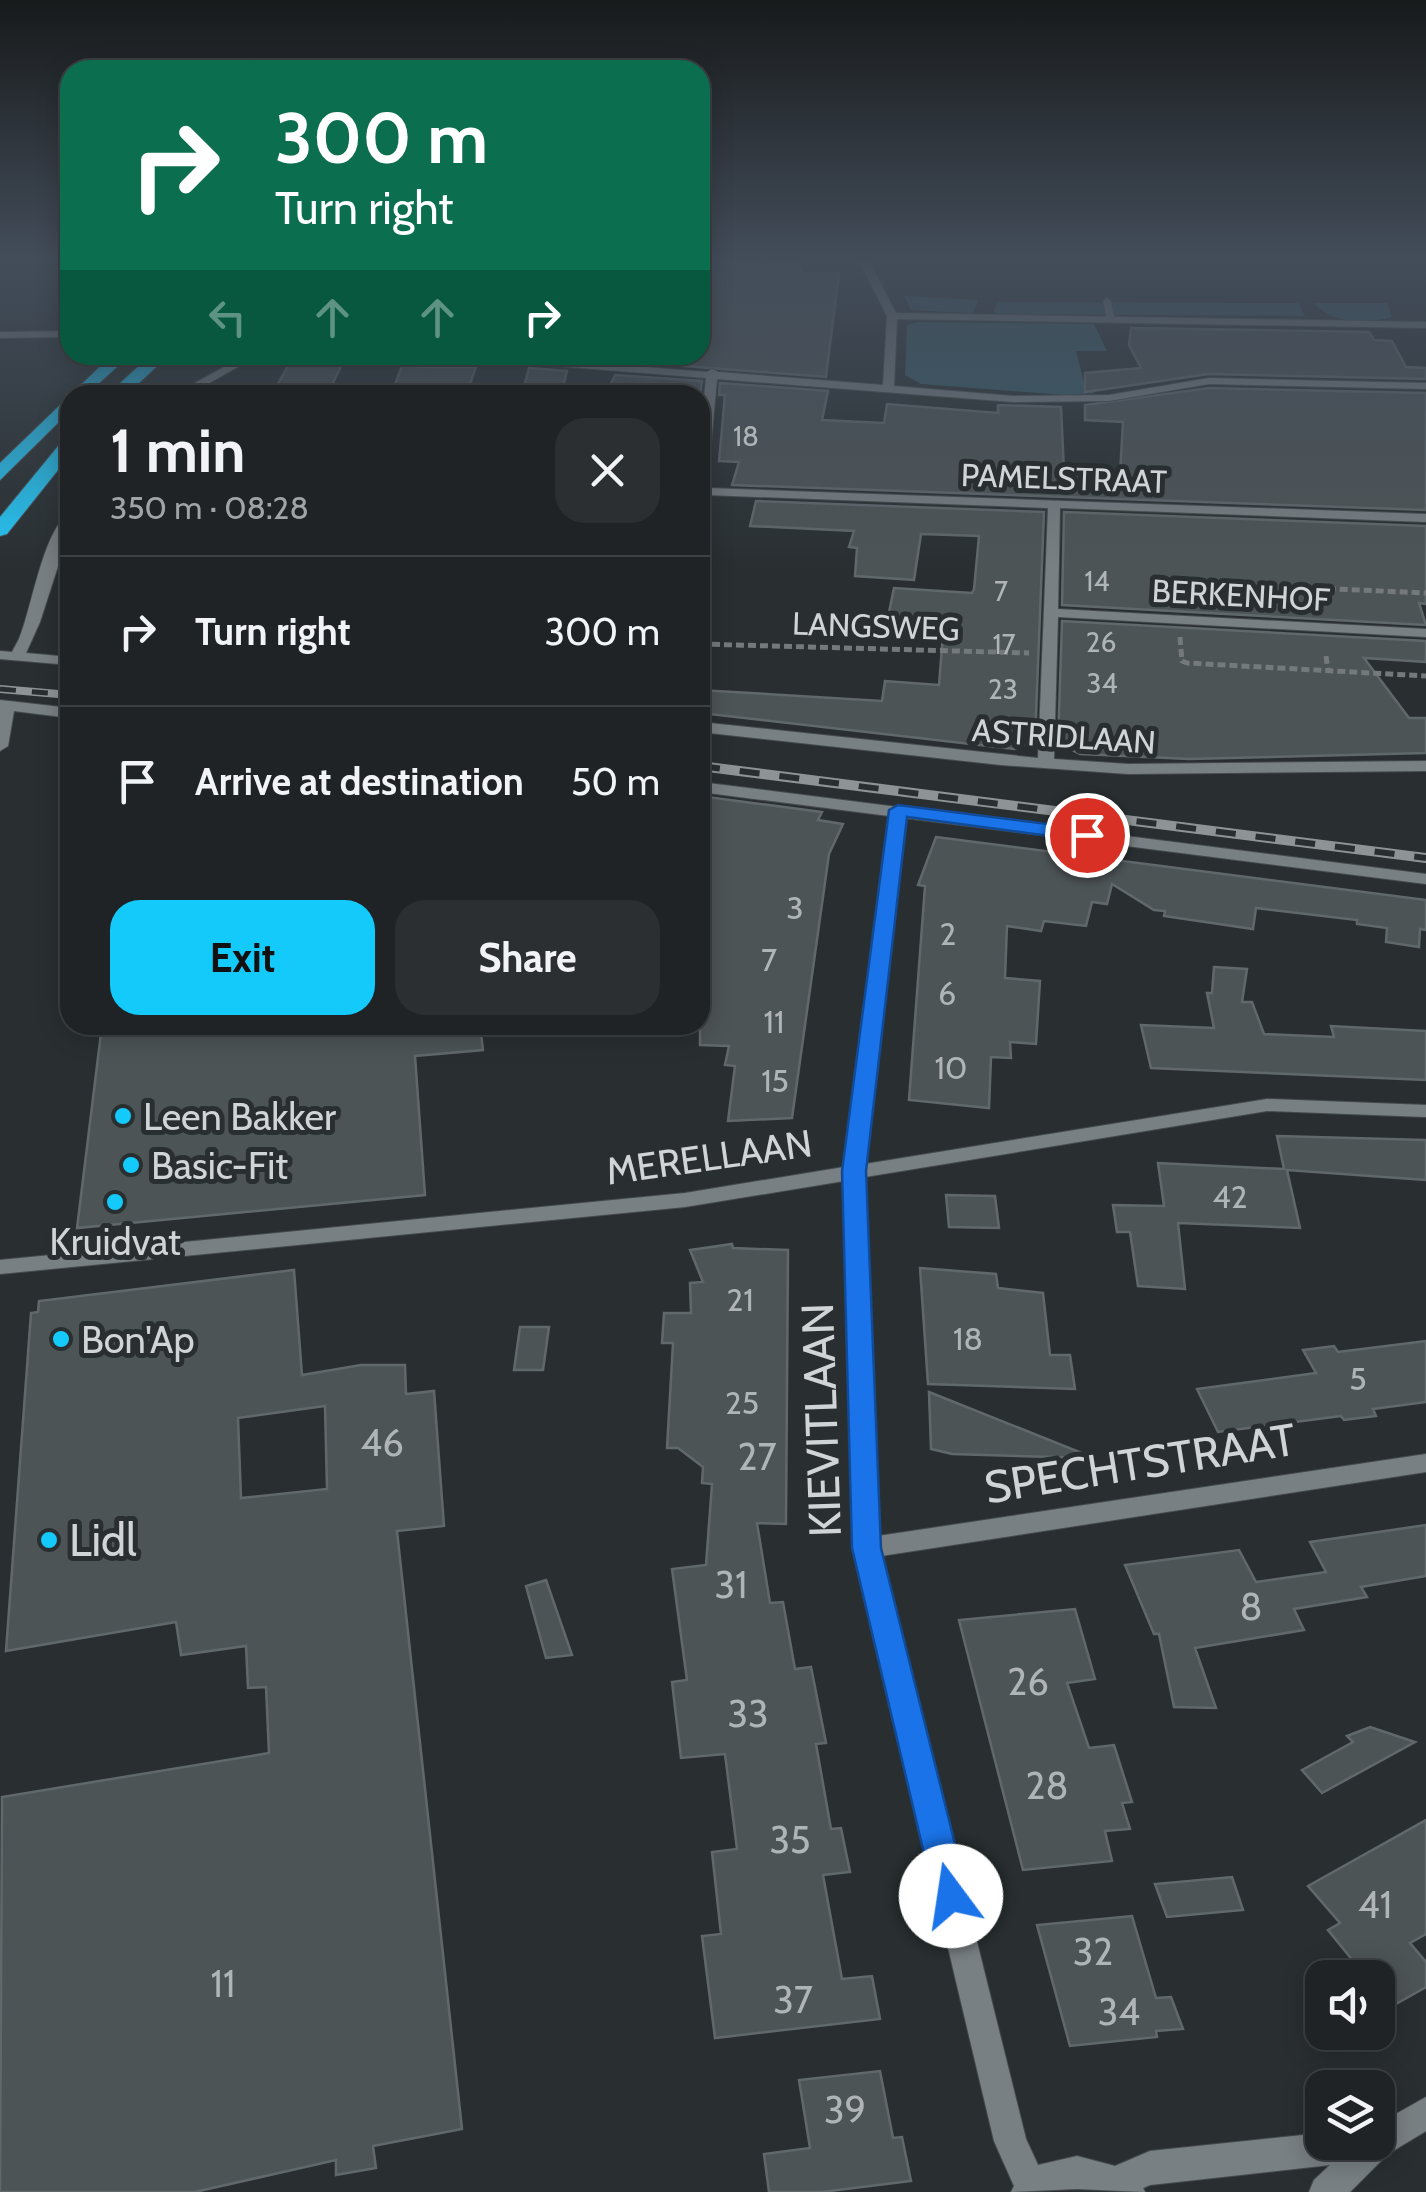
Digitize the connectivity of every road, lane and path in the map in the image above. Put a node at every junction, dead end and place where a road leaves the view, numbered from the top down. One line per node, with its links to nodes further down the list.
1 (889, 361): 11 (street)
2 (110, 365): 7 (highway)
3 (150, 365): 8 (highway)
4 (235, 365): 9 (street)
5 (605, 365): 6 (street)
6 (712, 372): 11 (street); 12 (street)
7 (88, 385)
8 (127, 385)
9 (198, 385)
10 (1426, 386): 11 (street)
11 (888, 388)
12 (710, 394)
13 (60, 411): 15 (highway)
14 (60, 455): 19 (highway)
15 (0, 474)
16 (710, 494): 17 (street, PAMELSTRAAT)
17 (1054, 506): 18 (street, PAMELSTRAAT); 22 (street)
18 (1426, 518)
19 (0, 530)
20 (60, 532): 27 (street)
21 (1426, 594): 23 (path)
22 (1053, 613): 23 (street, BERKENHOF); 26 (street)
23 (1180, 619): 24 (street, BERKENHOF); 30 (path)
24 (1426, 632)
25 (710, 644): 26 (path, LANGSWEG)
26 (1051, 654): 36 (street)
27 (8, 656): 29 (street)
28 (1326, 656): 30 (path)
29 (60, 660)
30 (1328, 671): 31 (path)
31 (1426, 676)
32 (4, 705): 33 (street); 35 (street)
33 (60, 712)
34 (710, 728): 36 (street, ASTRIDLAAN)
35 (0, 746)
36 (1046, 764): 37 (street, ASTRIDLAAN)
37 (1426, 766)
38 (710, 788): 39 (street)
39 (898, 810): 40 (street); 42 (street, KIEVITLAAN)
40 (1426, 879)
41 (1426, 1111): 42 (street, MERELLAAN)
42 (854, 1171): 43 (street, MERELLAAN); 45 (street, KIEVITLAAN)
43 (0, 1267)
44 (1426, 1463): 45 (street, SPECHTSTRAAT)
45 (866, 1548): 51 (street, KIEVITLAAN)
46 (1426, 2114): 47 (street)
47 (1395, 2132)
48 (1305, 2151): 50 (street)
49 (1359, 2160): 52 (street)
50 (1122, 2187): 51 (street)
51 (1029, 2190)
52 (1326, 2192)

